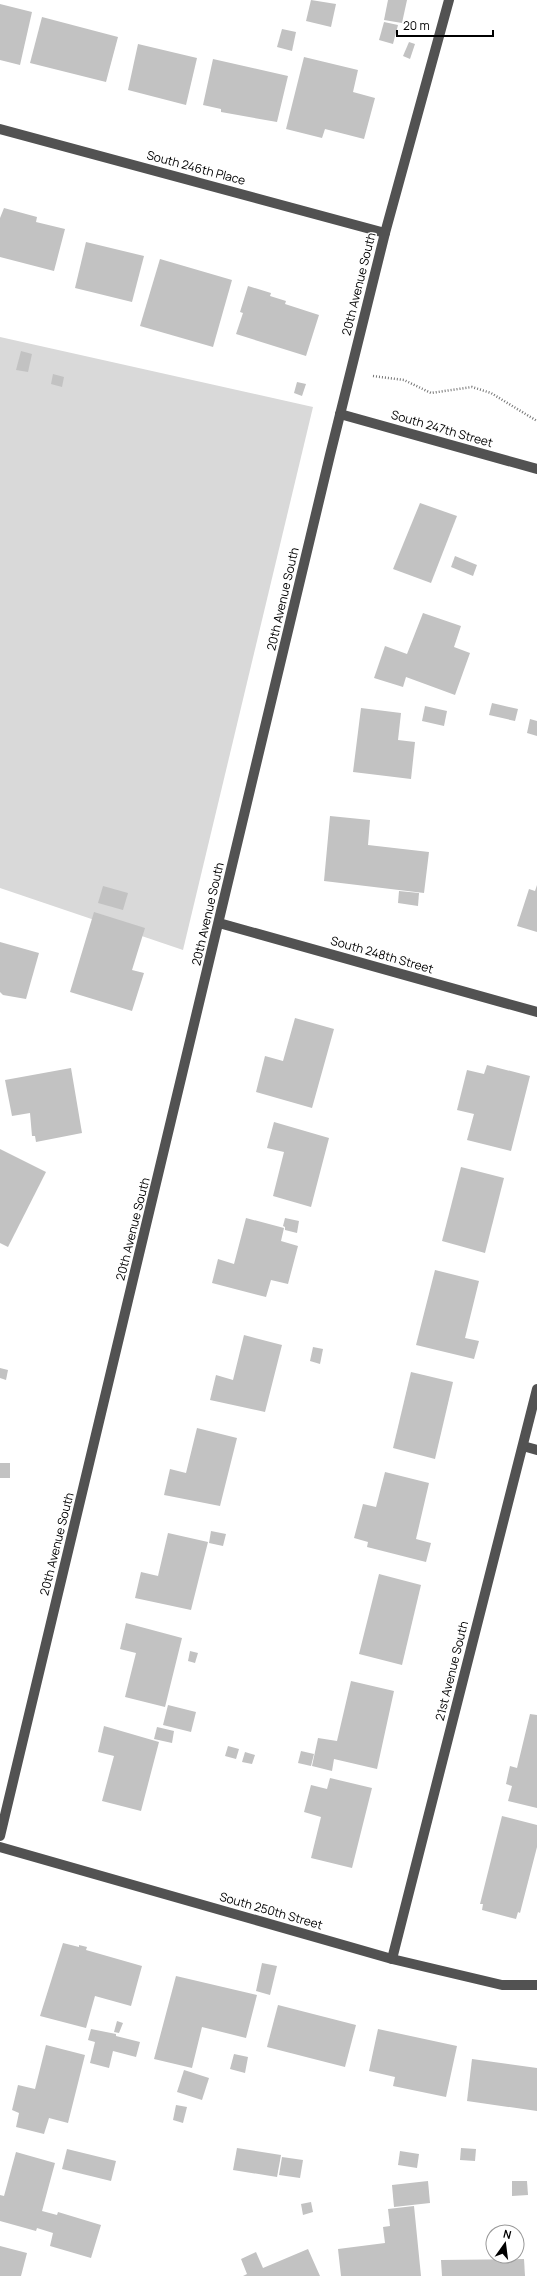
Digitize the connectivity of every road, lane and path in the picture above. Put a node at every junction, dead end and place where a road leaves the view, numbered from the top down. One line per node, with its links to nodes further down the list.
1 (449, 0): 3 (street, 20th Avenue South)
2 (0, 129): 3 (street, South 246th Place)
3 (385, 233): 4 (street, 20th Avenue South)
4 (351, 372): 5 (street, 20th Avenue South); 6 (path)
5 (340, 414): 7 (street, South 247th Street); 8 (street, 20th Avenue South)
6 (537, 421)
7 (537, 469)
8 (219, 923): 9 (street, South 248th Street); 13 (street, 20th Avenue South)
9 (537, 1012)
10 (537, 1389): 11 (street, 21st Avenue South)
11 (522, 1446): 12 (street); 15 (street, 21st Avenue South)
12 (537, 1450)
13 (0, 1836)
14 (0, 1847): 15 (street, South 250th Street)
15 (392, 1959): 16 (street, South 250th Street)
16 (537, 1985)

